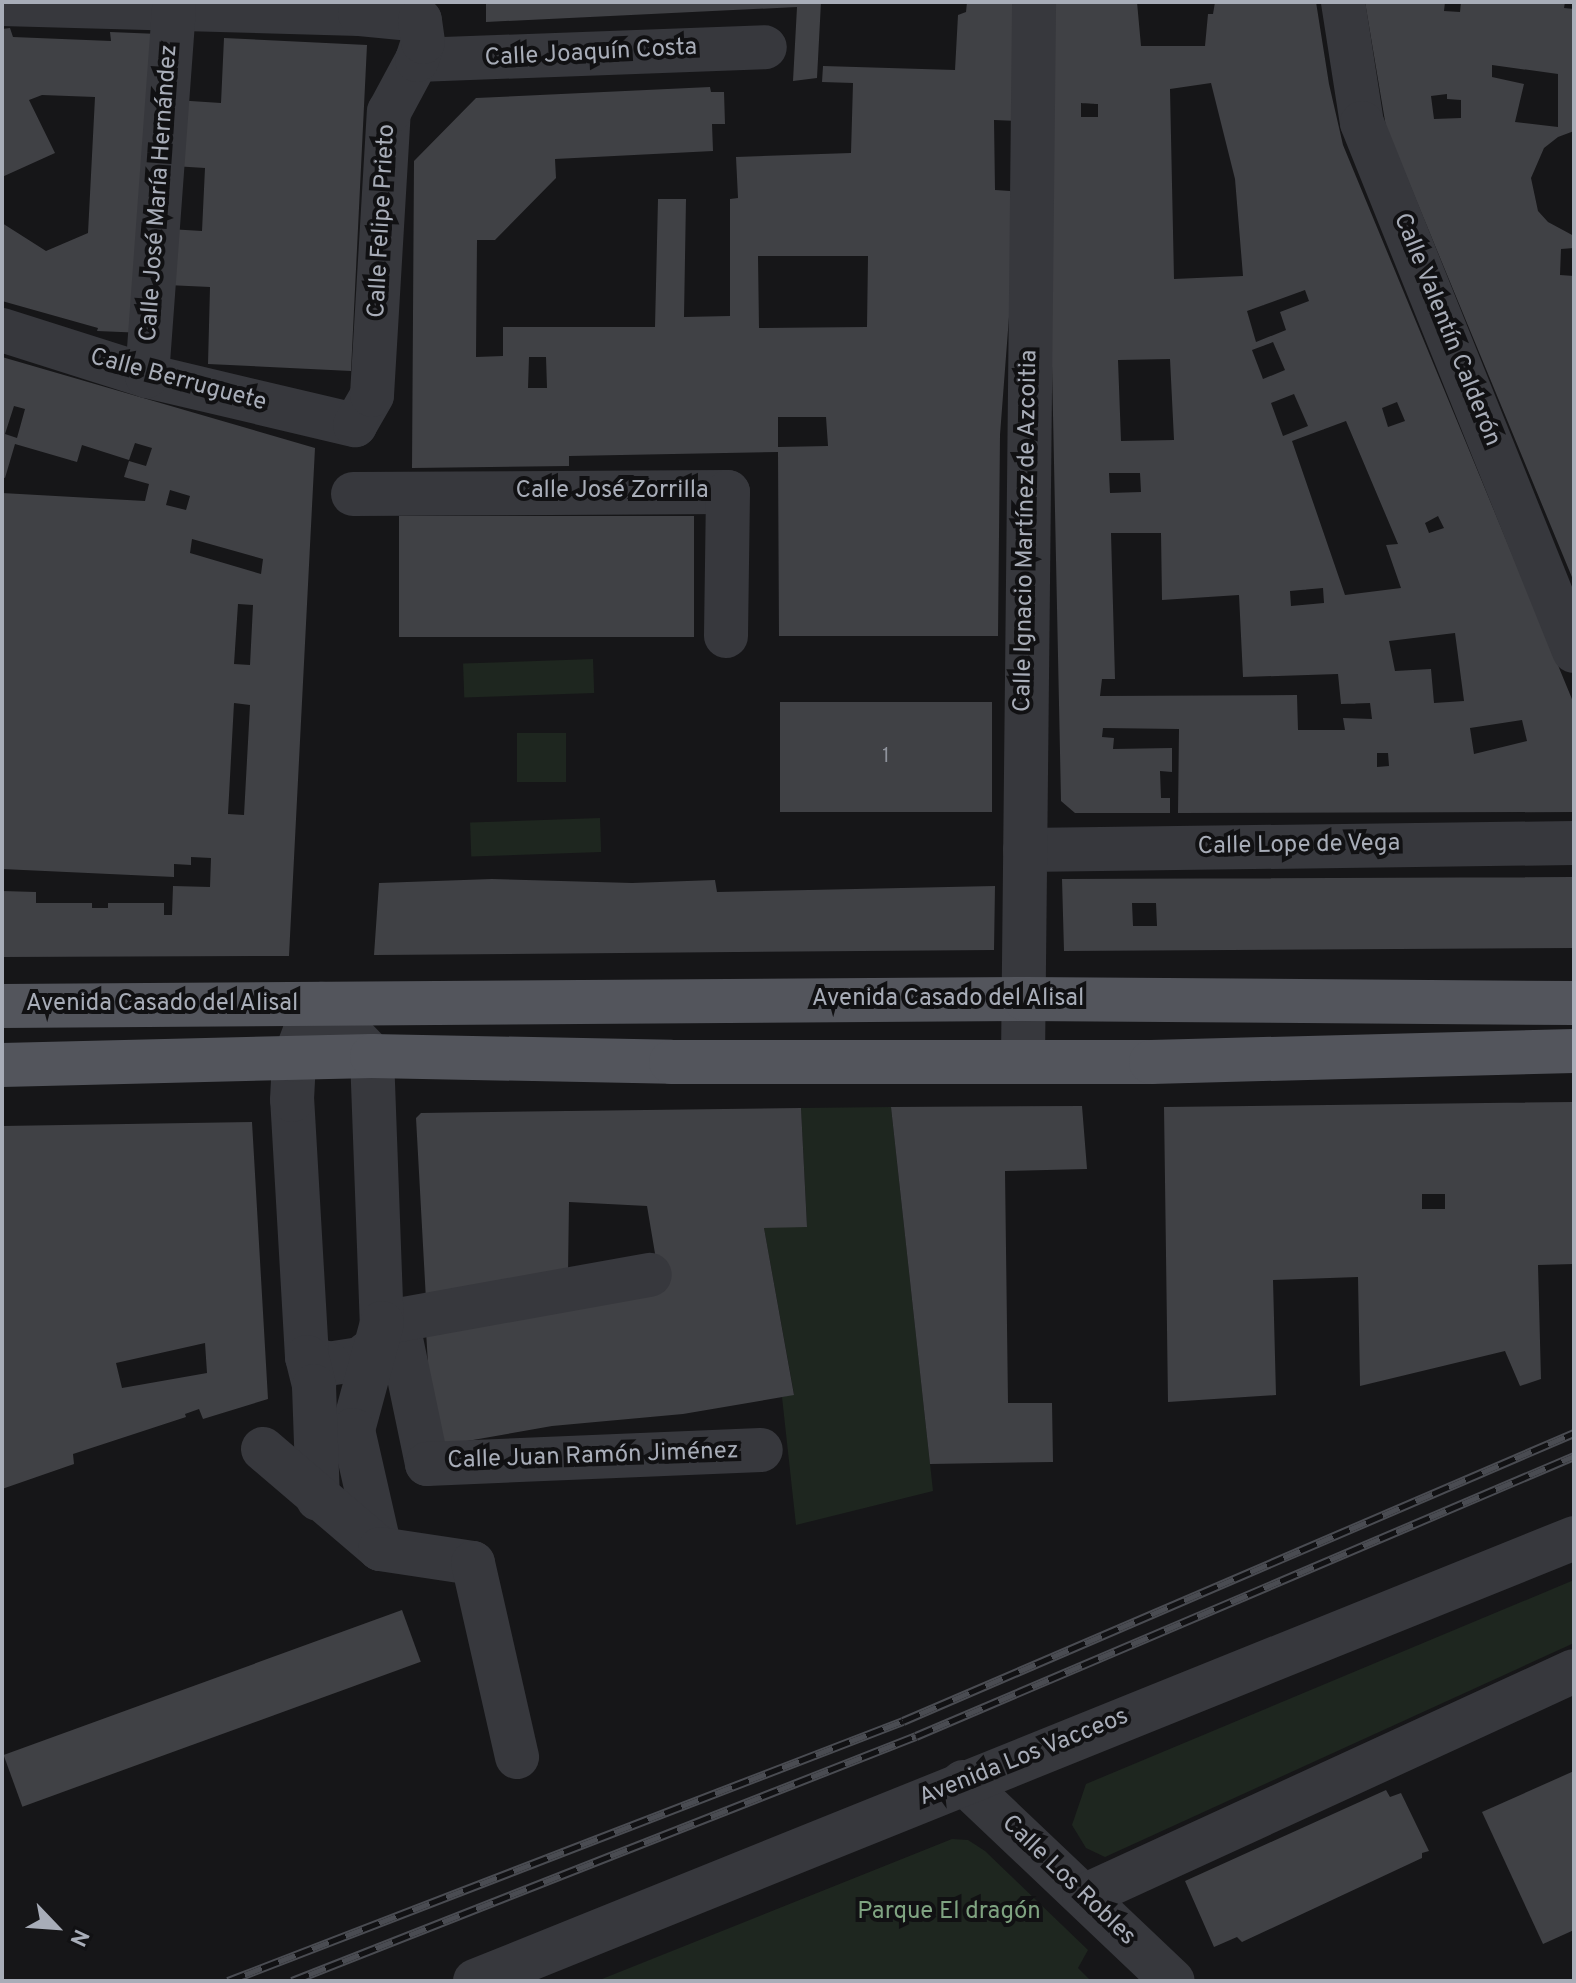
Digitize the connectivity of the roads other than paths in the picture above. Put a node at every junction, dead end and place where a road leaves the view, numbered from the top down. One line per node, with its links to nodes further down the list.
1 (1034, 2): 14 (street, Calle Ignacio Martínez de Azcoitia)
2 (1343, 2): 12 (street, Calle Valentín Calderón)
3 (2, 4): 4 (street, Calle Joaquín Costa)
4 (174, 9): 5 (street, Calle Joaquín Costa); 8 (street, Calle José María Hernández)
5 (426, 28): 6 (street, Calle Joaquín Costa); 9 (street, Calle Felipe Prieto)
6 (765, 47)
7 (2, 330): 8 (street, Calle Berruguete)
8 (147, 376): 9 (street, Calle Berruguete)
9 (355, 425)
10 (353, 494): 11 (street, Calle José Zorrilla)
11 (726, 636)
12 (1574, 651)
13 (1574, 843): 14 (street, Calle Lope de Vega)
14 (1025, 850): 15 (street, Calle Ignacio Martínez de Azcoitia)
15 (1025, 999): 16 (main road, Avenida Casado del Alisal); 17 (main road, Avenida Casado del Alisal); 21 (street, Calle Ignacio Martínez de Azcoitia)
16 (1574, 1003)
17 (322, 1004): 18 (main road, Avenida Casado del Alisal); 20 (street, Avenida Casado del Alisal); 22 (street, Avenida Casado del Alisal)
18 (2, 1006)
19 (1574, 1051): 21 (main road)
20 (372, 1056): 21 (main road); 22 (main road); 25 (street, Calle Juan Ramón Jiménez)
21 (1023, 1059)
22 (294, 1060): 23 (main road); 26 (street)
23 (2, 1065)
24 (650, 1275): 25 (street)
25 (384, 1331): 26 (street); 28 (street, Calle Juan Ramón Jiménez); 31 (street, Calle Juan Ramón Jiménez)
26 (307, 1357): 29 (street)
27 (263, 1449): 29 (street)
28 (761, 1450)
29 (318, 1499): 31 (street)
30 (1574, 1538): 34 (street, Avenida Los Vacceos)
31 (380, 1549): 33 (street)
32 (1574, 1671): 35 (street)
33 (517, 1757)
34 (963, 1782): 35 (street, Calle Los Robles); 36 (street, Avenida Los Vacceos)
35 (1084, 1896): 37 (street, Calle Los Robles)
36 (475, 1981)
37 (1173, 1981)

